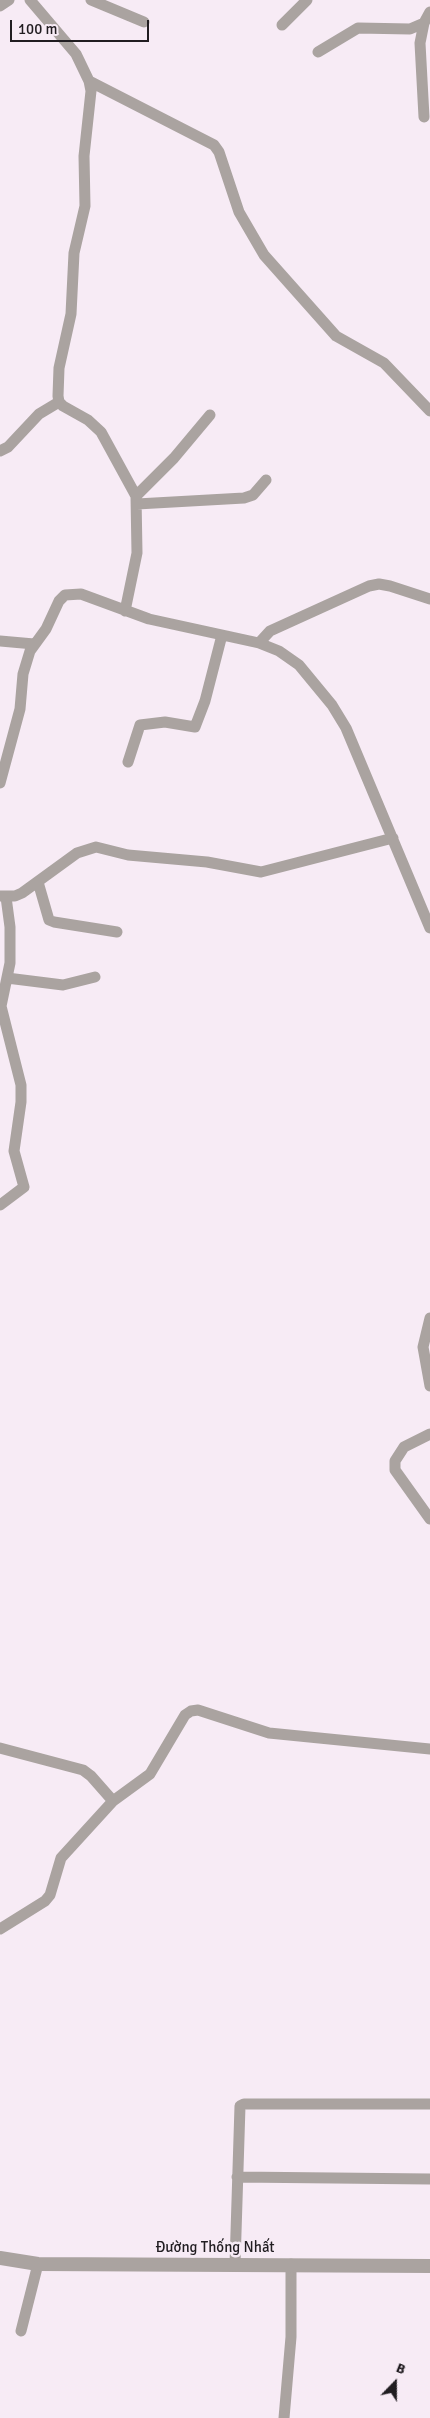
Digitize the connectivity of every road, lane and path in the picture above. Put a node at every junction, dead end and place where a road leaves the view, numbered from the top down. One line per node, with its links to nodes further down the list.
1 (9, 0): 5 (street)
2 (30, 0): 11 (street)
3 (91, 0): 7 (street)
4 (308, 0): 9 (street)
5 (0, 6)
6 (430, 12): 8 (street)
7 (144, 22)
8 (424, 23): 10 (street); 12 (street)
9 (282, 25)
10 (318, 52)
11 (89, 81): 13 (street); 14 (street)
12 (424, 117)
13 (59, 402): 16 (street); 18 (street)
14 (430, 411)
15 (210, 415): 18 (street)
16 (0, 451)
17 (266, 480): 18 (street)
18 (137, 500): 20 (street)
19 (430, 599): 23 (street)
20 (125, 611): 21 (street); 24 (street)
21 (222, 635): 23 (street); 25 (street)
22 (0, 641): 24 (street)
23 (259, 643): 27 (street)
24 (34, 644): 26 (street)
25 (128, 762)
26 (0, 783)
27 (393, 838): 28 (street); 30 (street)
28 (38, 882): 29 (street); 31 (street)
29 (3, 897): 33 (street)
30 (430, 928)
31 (117, 932)
32 (95, 977): 33 (street)
33 (7, 978): 34 (street)
34 (0, 1205)
35 (430, 1318): 36 (street)
36 (430, 1386)
37 (430, 1434): 38 (street)
38 (430, 1519)
39 (0, 1748): 41 (street)
40 (430, 1749): 41 (street)
41 (113, 1800): 42 (street)
42 (0, 1929)
43 (430, 2104): 44 (street)
44 (237, 2177): 45 (street); 48 (street)
45 (430, 2179)
46 (0, 2258): 47 (street, Đường Thống Nhất)
47 (38, 2264): 48 (street, Đường Thống Nhất); 51 (street)
48 (235, 2264): 49 (street, Đường Thống Nhất)
49 (291, 2264): 50 (street, Đường Thống Nhất); 52 (street)
50 (430, 2266)
51 (21, 2331)
52 (284, 2418)

